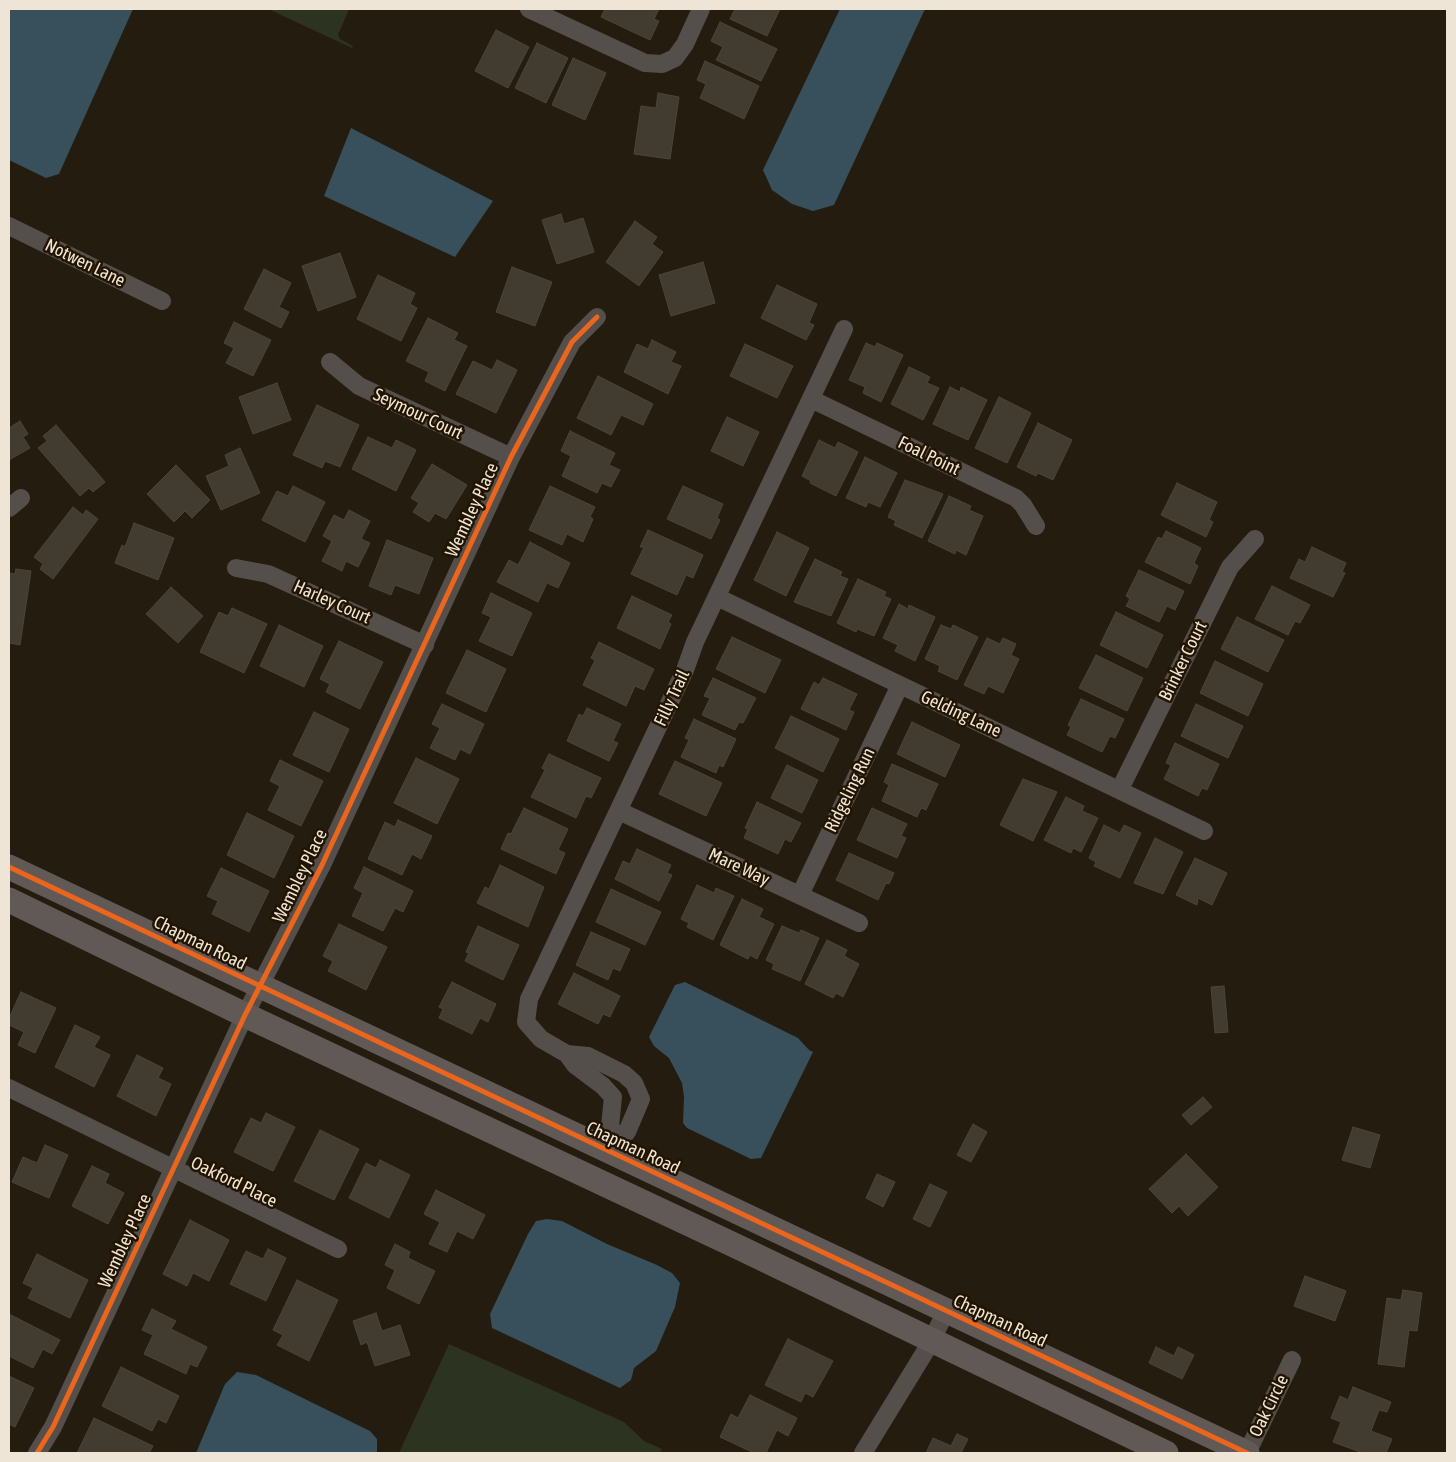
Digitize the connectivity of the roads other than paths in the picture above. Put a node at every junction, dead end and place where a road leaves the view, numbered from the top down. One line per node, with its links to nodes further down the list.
1 (529, 9): 2 (street)
2 (701, 9)
3 (9, 226): 4 (street, Notwen Lane)
4 (162, 301)
5 (596, 317): 9 (street, Wembley Place)
6 (844, 329): 8 (street, Filly Trail)
7 (330, 362): 9 (street, Seymour Court)
8 (811, 399): 10 (street, Foal Point); 13 (street, Filly Trail)
9 (511, 456): 14 (street, Wembley Place)
10 (1036, 526)
11 (1255, 539): 16 (street, Brinker Court)
12 (236, 568): 14 (street, Harley Court)
13 (716, 597): 15 (street, Gelding Lane); 17 (street, Filly Trail)
14 (425, 645): 23 (street, Wembley Place)
15 (900, 685): 16 (street, Gelding Lane); 20 (street, Ridgeling Run)
16 (1120, 789): 18 (street, Gelding Lane)
17 (619, 811): 20 (street, Mare Way); 25 (street, Filly Trail)
18 (1204, 831)
19 (9, 866): 23 (street, Chapman Road)
20 (800, 896): 22 (street, Mare Way)
21 (9, 900): 24 (street)
22 (859, 923)
23 (260, 986): 24 (street, Wembley Place); 29 (street, Chapman Road)
24 (245, 1016): 30 (street, Wembley Place); 33 (street)
25 (567, 1054): 27 (street); 28 (street)
26 (9, 1088): 30 (street, Oakford Place)
27 (613, 1097): 28 (street); 29 (street)
28 (641, 1098): 29 (street)
29 (612, 1144): 32 (street, Chapman Road)
30 (174, 1168): 31 (street, Oakford Place); 35 (street, Wembley Place)
31 (338, 1249)
32 (946, 1311): 33 (street); 38 (street, Chapman Road)
33 (931, 1342): 36 (street); 37 (street)
34 (1292, 1360): 38 (street, Oak Circle)
35 (37, 1453)
36 (863, 1453)
37 (1166, 1453)
38 (1247, 1453)

